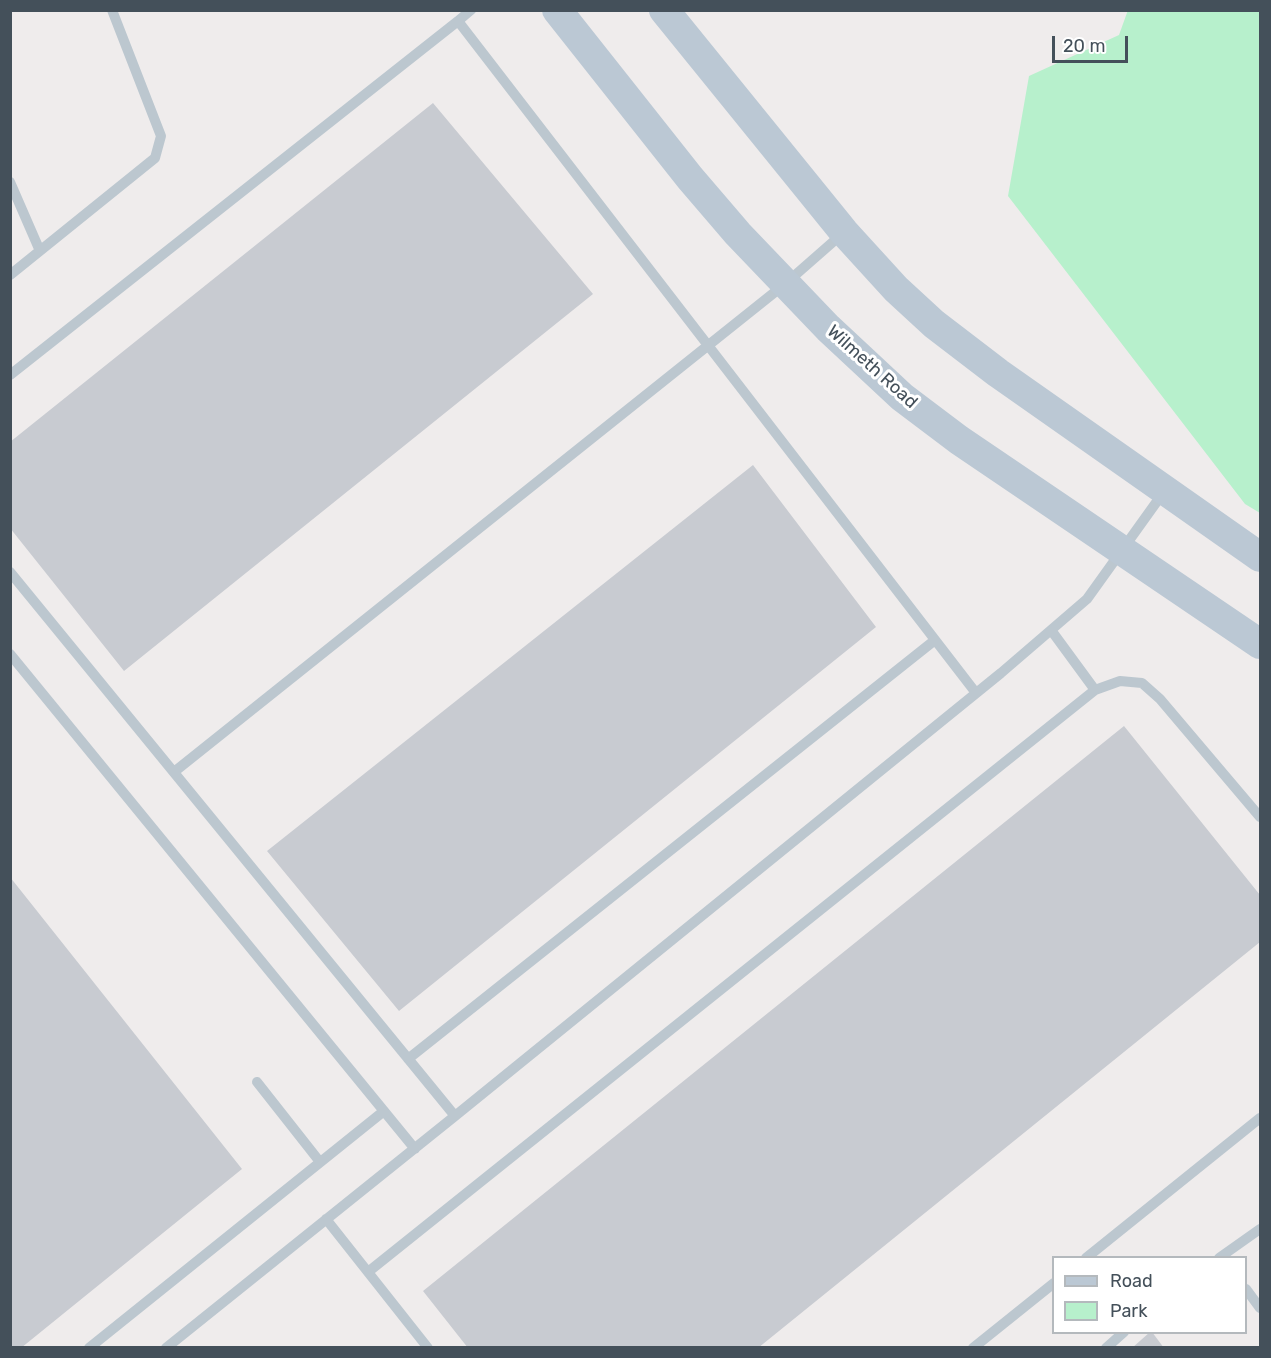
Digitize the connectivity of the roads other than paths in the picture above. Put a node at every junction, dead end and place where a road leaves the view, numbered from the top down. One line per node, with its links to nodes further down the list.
1 (112, 10): 8 (lane)
2 (471, 10): 5 (lane)
3 (557, 10): 10 (main road, Wilmeth Road)
4 (664, 10): 7 (main road)
5 (458, 21): 11 (lane); 12 (lane)
6 (10, 182): 8 (lane)
7 (844, 232): 10 (lane); 13 (main road)
8 (40, 251): 9 (lane)
9 (10, 275)
10 (784, 284): 11 (lane); 14 (main road, Wilmeth Road)
11 (708, 345): 18 (lane); 23 (lane)
12 (10, 375)
13 (1164, 490): 14 (lane); 15 (main road)
14 (1123, 549): 17 (lane); 19 (main road, Wilmeth Road)
15 (1260, 557)
16 (10, 572): 23 (lane)
17 (1051, 630): 21 (lane); 22 (lane)
18 (935, 640): 22 (lane); 25 (lane)
19 (1260, 644)
20 (10, 654): 27 (lane)
21 (1095, 690): 24 (lane); 36 (lane)
22 (976, 693): 28 (lane)
23 (174, 772): 25 (lane)
24 (1260, 817)
25 (408, 1059): 28 (lane)
26 (257, 1082): 31 (lane)
27 (384, 1111): 30 (lane); 31 (lane)
28 (455, 1116): 30 (lane)
29 (1260, 1118): 34 (lane)
30 (415, 1149): 32 (lane)
31 (320, 1162): 41 (lane)
32 (326, 1219): 36 (lane); 42 (lane)
33 (1260, 1229): 35 (lane)
34 (1087, 1256)
35 (1221, 1256)
36 (368, 1272): 43 (lane)
37 (1052, 1284): 44 (lane)
38 (1247, 1292): 39 (lane)
39 (1260, 1308)
40 (1122, 1334): 45 (lane)
41 (89, 1347)
42 (166, 1347)
43 (428, 1347)
44 (973, 1347)
45 (1106, 1347)

